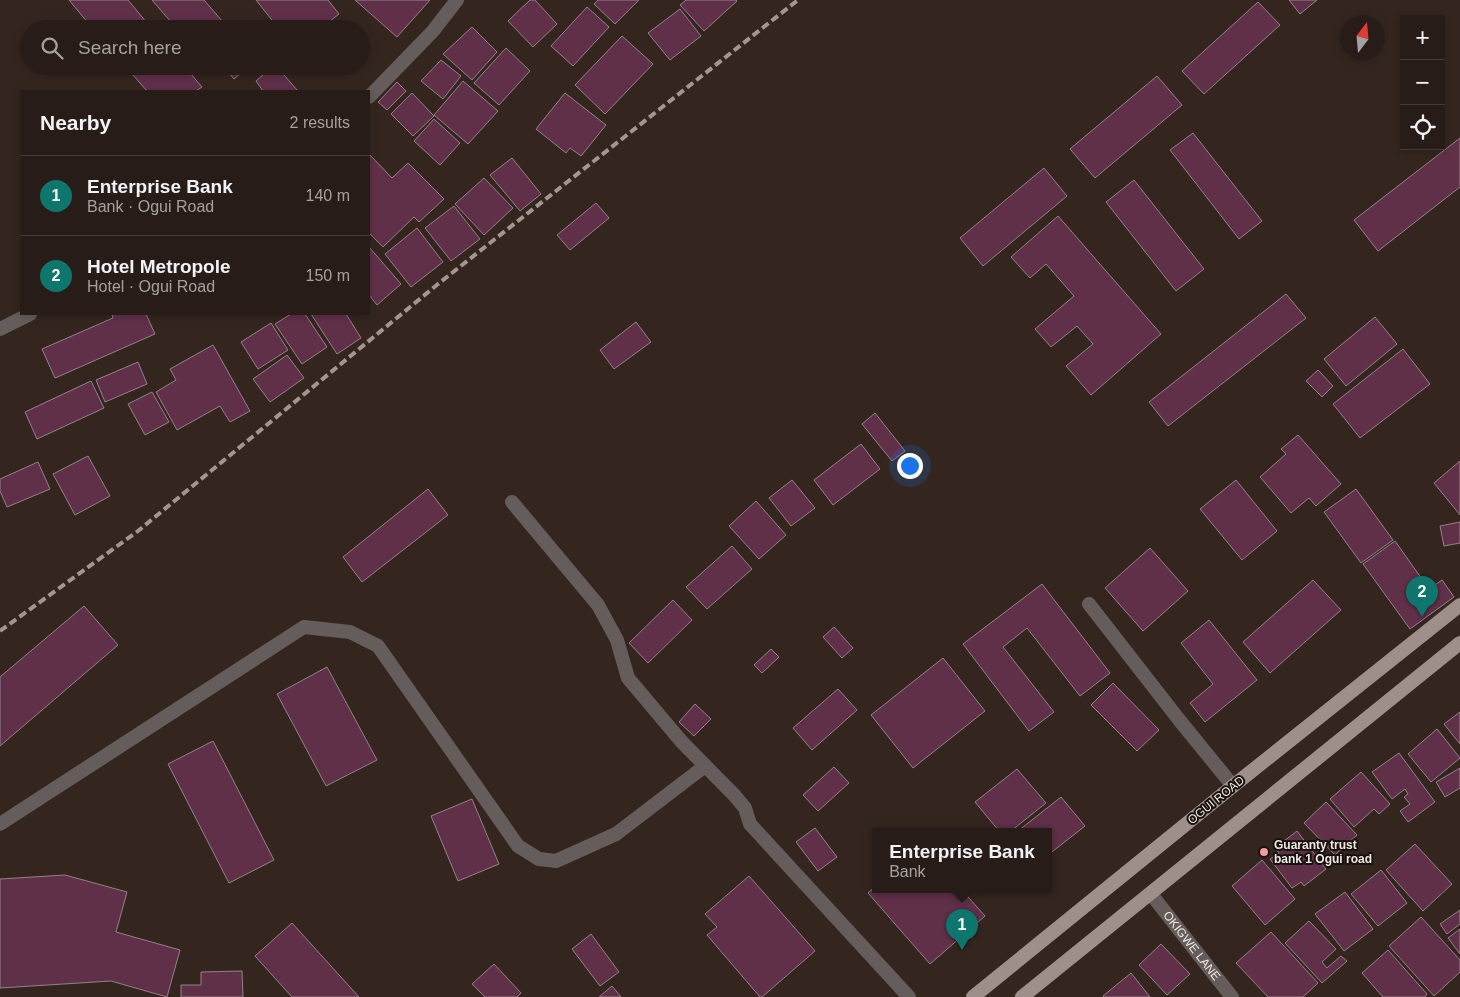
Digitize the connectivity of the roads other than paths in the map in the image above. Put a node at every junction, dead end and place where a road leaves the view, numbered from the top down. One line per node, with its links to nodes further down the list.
1 (457, 0): 2 (street)
2 (370, 96)
3 (28, 315): 4 (street)
4 (0, 329)
5 (512, 502): 9 (street)
6 (1089, 604): 10 (street)
7 (1460, 605): 10 (main road, OGUI ROAD)
8 (1460, 643): 12 (main road)
9 (706, 766): 11 (street); 13 (street)
10 (1233, 786): 14 (main road, OGUI ROAD)
11 (0, 824)
12 (1151, 894): 15 (main road); 16 (street, OKIGWE LANE)
13 (909, 997)
14 (973, 997)
15 (1022, 997)
16 (1232, 997)

